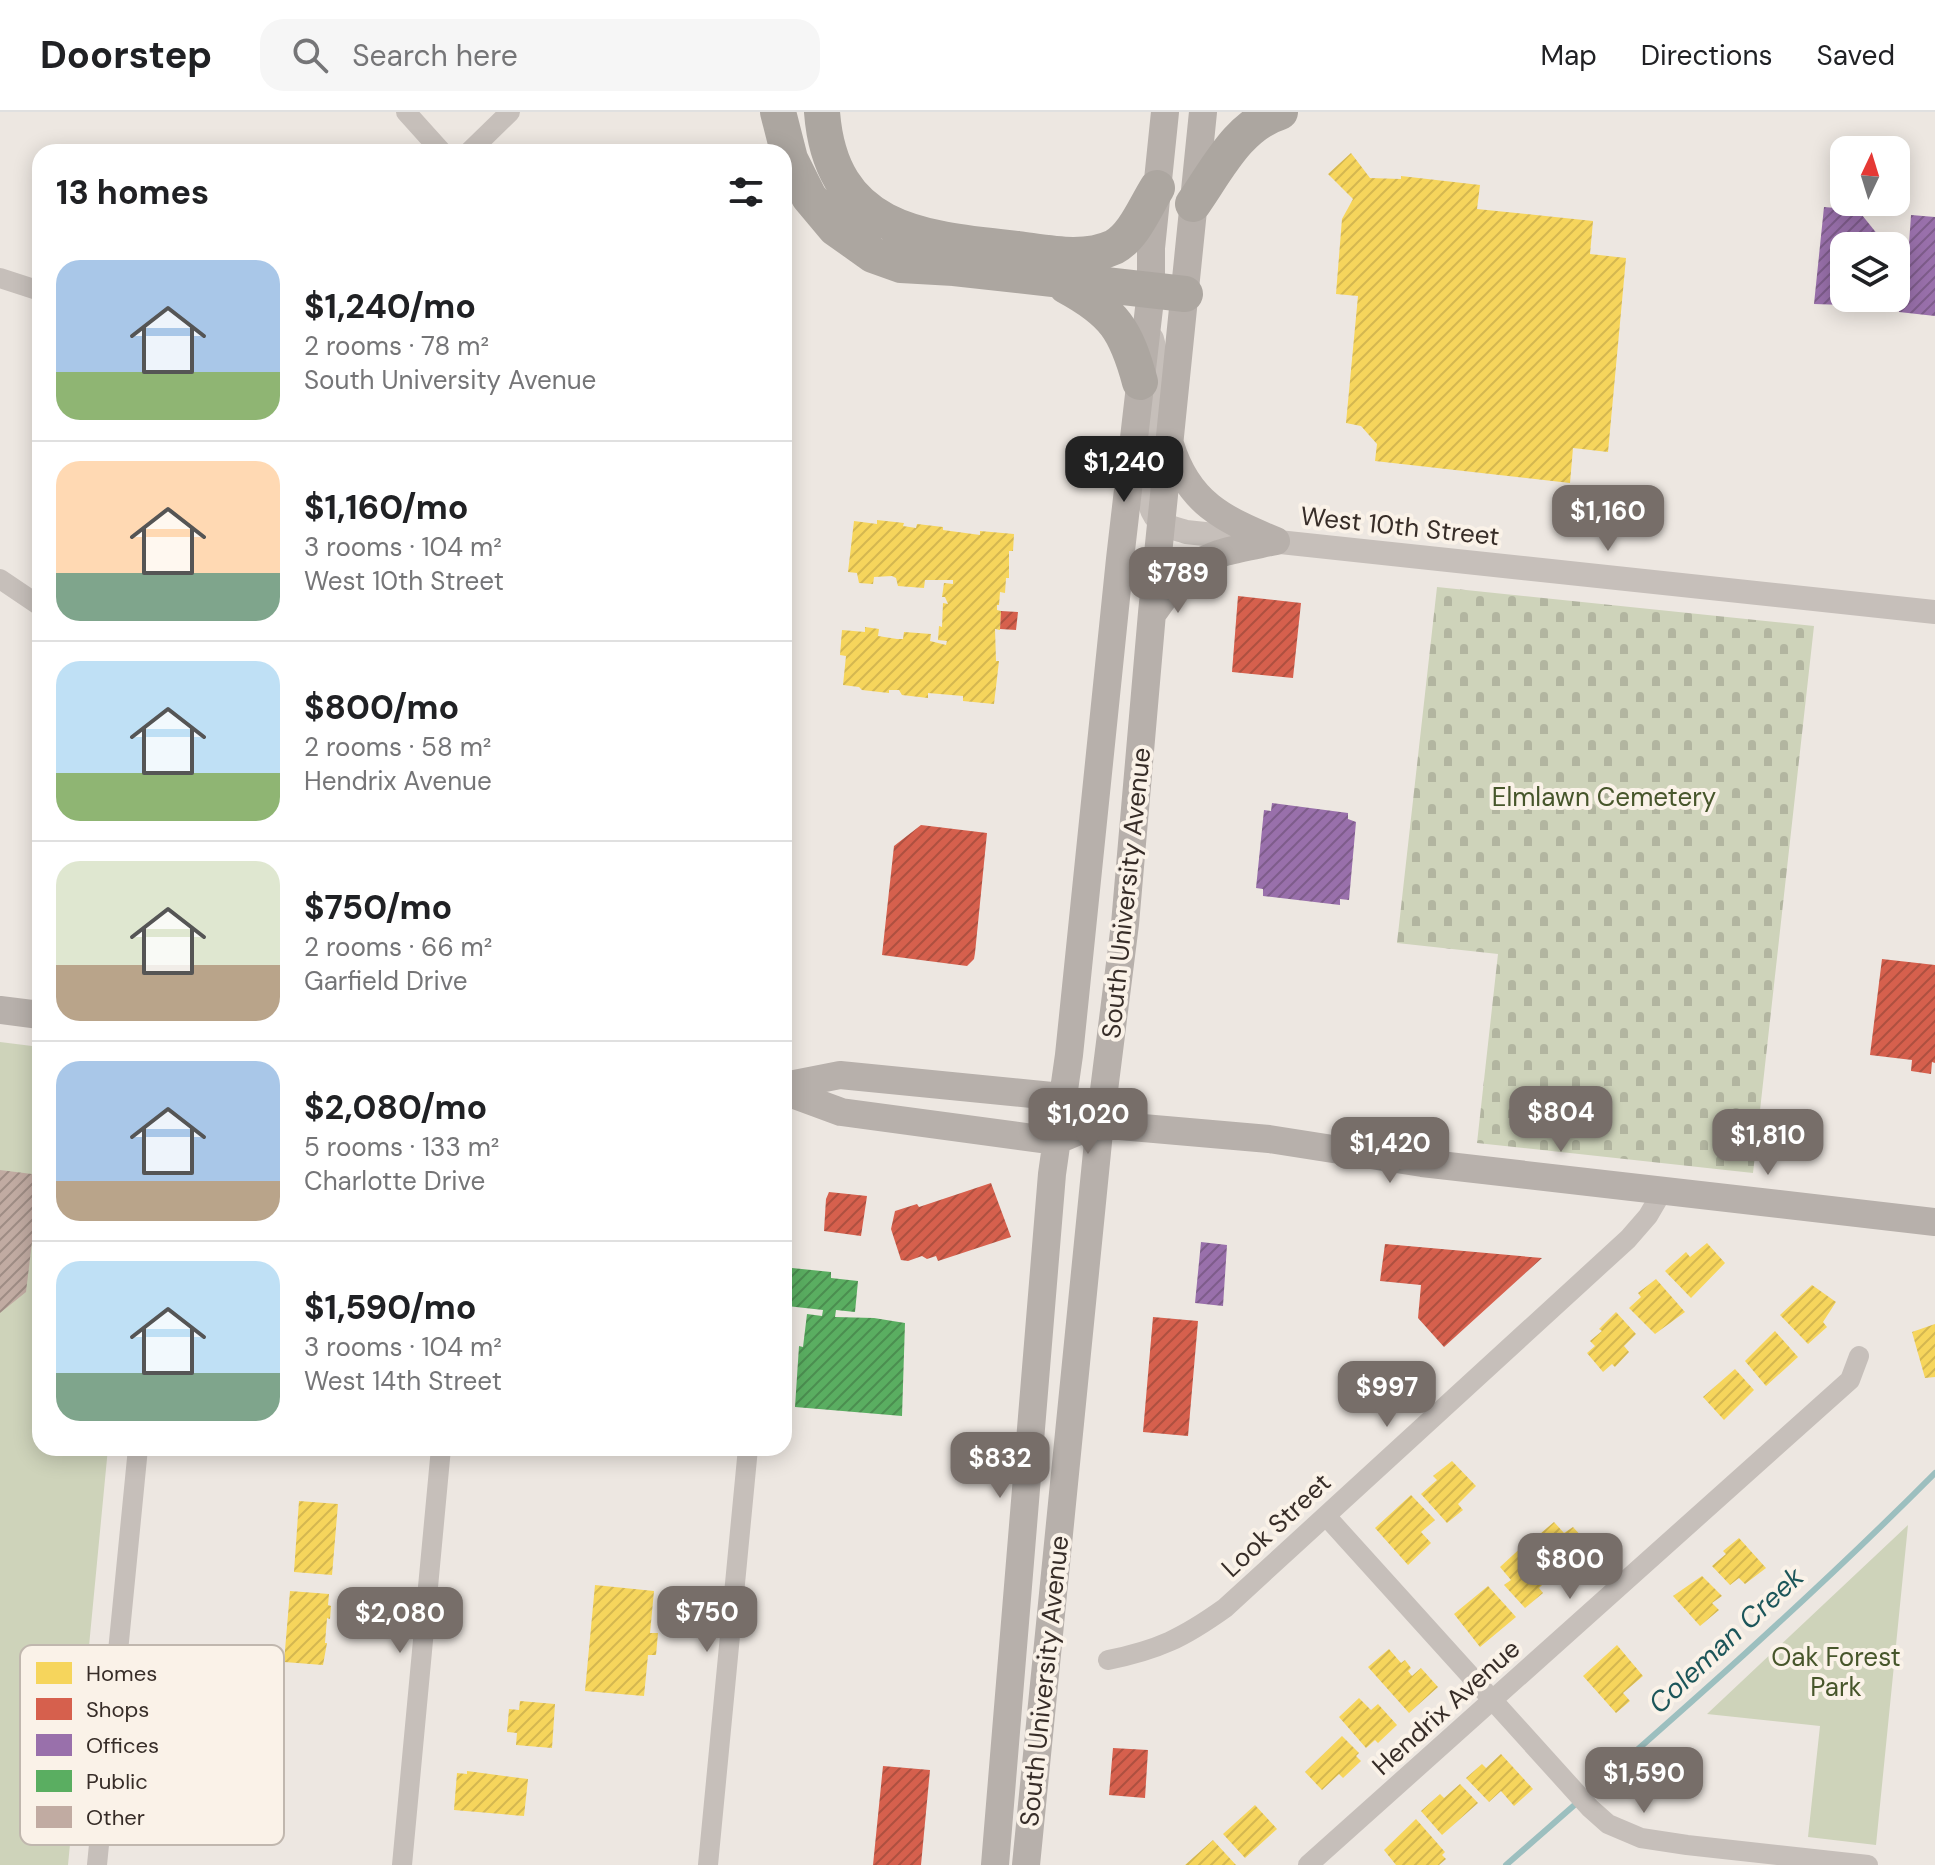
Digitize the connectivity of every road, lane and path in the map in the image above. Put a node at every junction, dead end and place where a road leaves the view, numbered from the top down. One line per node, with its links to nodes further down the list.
1 (406, 112): 8 (street)
2 (510, 112): 9 (street)
3 (778, 112): 10 (highway)
4 (822, 112): 12 (highway)
5 (1165, 112): 12 (main road, South University Avenue)
6 (1203, 112): 13 (main road, South University Avenue)
7 (1280, 112): 13 (highway)
8 (435, 144)
9 (477, 144)
10 (786, 144)
11 (792, 163): 15 (highway)
12 (1157, 188): 17 (main road, South University Avenue)
13 (1193, 204): 17 (main road, South University Avenue)
14 (0, 278): 16 (street)
15 (1054, 280): 17 (highway); 18 (highway)
16 (32, 288)
17 (1161, 303): 18 (main road, South University Avenue); 19 (main road, South University Avenue); 20 (street)
18 (1140, 382): 30 (main road, South University Avenue)
19 (1169, 441): 20 (main road, South University Avenue); 21 (main road)
20 (1162, 523): 21 (street, West 10th Street); 25 (main road, South University Avenue)
21 (1276, 541): 24 (street, West 10th Street); 25 (main road)
22 (0, 579): 23 (street)
23 (32, 601)
24 (1935, 612)
25 (1152, 613): 31 (main road, South University Avenue)
26 (0, 1010): 27 (main road)
27 (32, 1014)
28 (792, 1086): 30 (main road)
29 (792, 1091): 32 (main road)
30 (1062, 1097): 31 (main road); 32 (main road, South University Avenue)
31 (1100, 1122): 32 (main road); 33 (main road); 49 (main road, South University Avenue)
32 (1055, 1141): 48 (main road, South University Avenue)
33 (1662, 1192): 34 (main road); 39 (street, Look Street)
34 (1935, 1222)
35 (1859, 1356): 42 (street, Hendrix Avenue)
36 (137, 1456): 40 (street)
37 (440, 1456): 46 (street)
38 (747, 1456): 47 (street)
39 (1326, 1516): 41 (street, Look Street); 42 (street)
40 (119, 1645)
41 (1108, 1660)
42 (1493, 1700): 44 (street); 50 (street, Hendrix Avenue)
43 (99, 1845): 45 (street)
44 (1686, 1855): 51 (street)
45 (97, 1865)
46 (402, 1865)
47 (708, 1865)
48 (995, 1865)
49 (1026, 1865)
50 (1308, 1865)
51 (1868, 1865)

